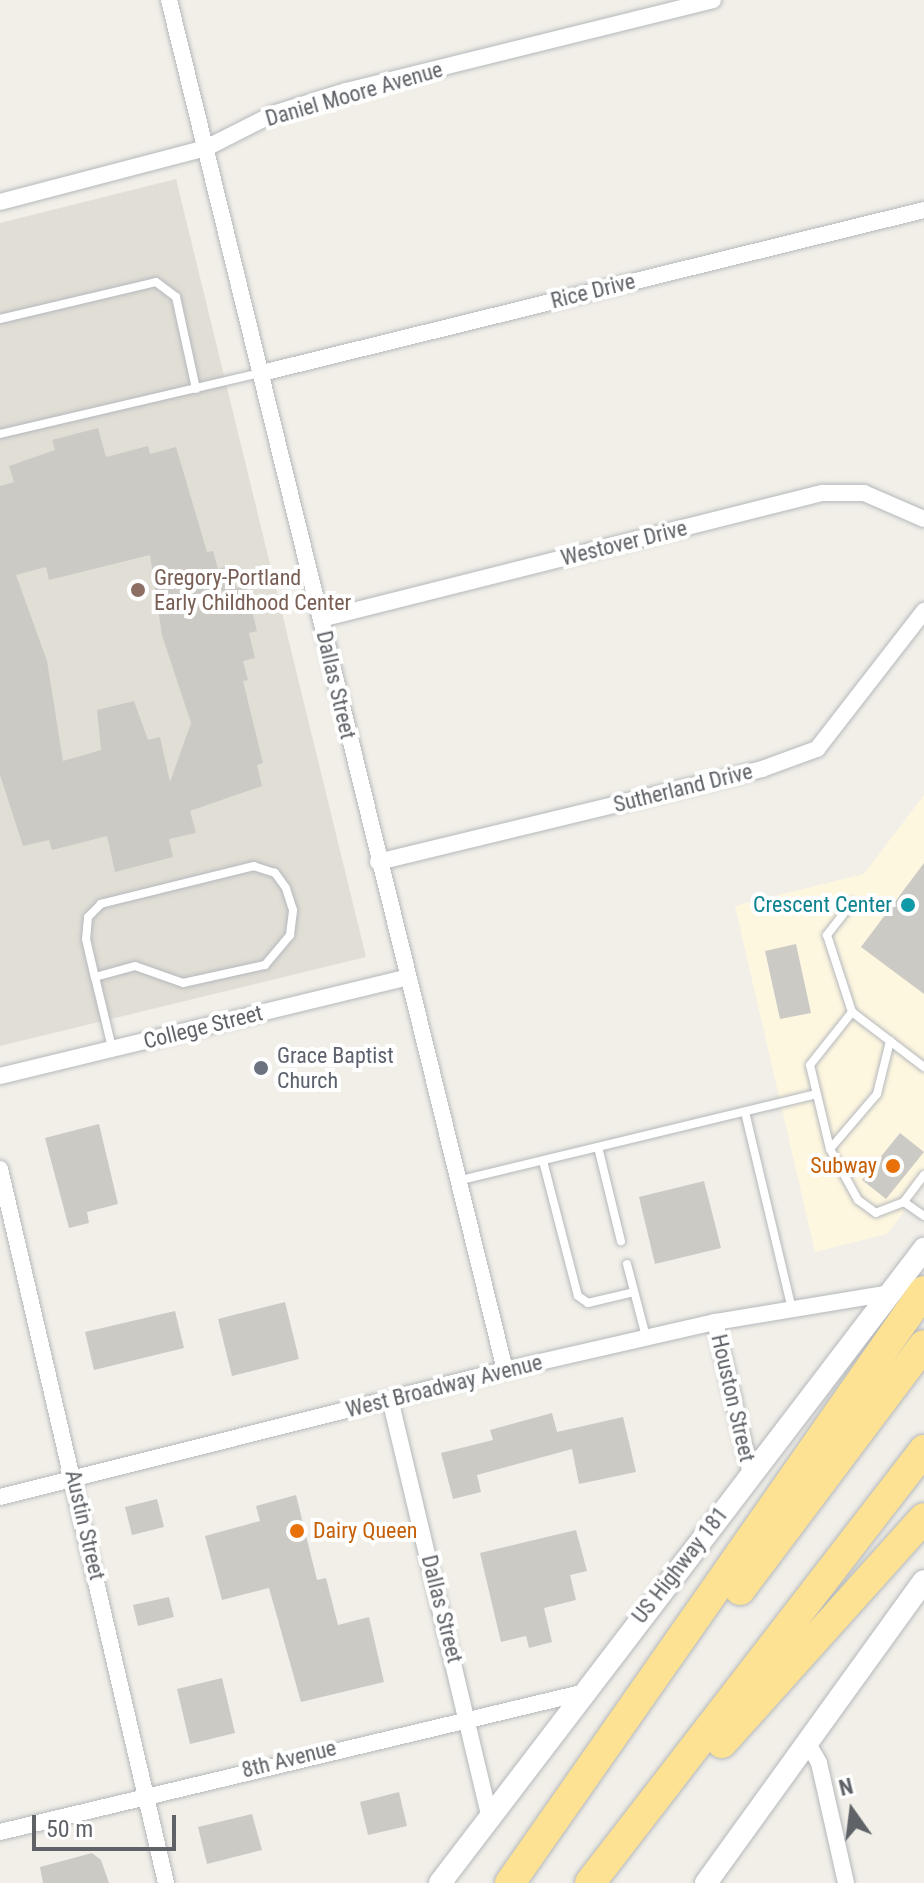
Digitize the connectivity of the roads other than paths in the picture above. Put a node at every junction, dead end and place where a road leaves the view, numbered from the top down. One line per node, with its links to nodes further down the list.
1 (169, 0): 3 (street, Dallas Street)
2 (713, 0): 3 (street, Daniel Moore Avenue)
3 (206, 148): 4 (street, Daniel Moore Avenue); 7 (street, Dallas Street)
4 (0, 202)
5 (924, 210): 7 (street, Rice Drive)
6 (0, 319): 8 (lane)
7 (262, 373): 8 (lane); 12 (street, Dallas Street)
8 (196, 389): 9 (lane)
9 (0, 434)
10 (924, 519): 12 (street, Westover Drive)
11 (924, 611): 13 (street, Sutherland Drive)
12 (321, 619): 13 (street, Dallas Street)
13 (378, 862): 16 (street, Dallas Street)
14 (852, 903): 17 (lane)
15 (95, 977): 15 (lane); 19 (lane)
16 (406, 978): 19 (street, College Street); 29 (street, Dallas Street)
17 (852, 1012): 18 (lane); 22 (lane)
18 (890, 1041): 20 (lane); 25 (lane)
19 (112, 1049): 21 (street, College Street)
20 (924, 1067)
21 (0, 1076)
22 (817, 1094): 23 (lane); 25 (lane)
23 (745, 1112): 24 (lane); 38 (lane)
24 (598, 1147): 26 (lane); 32 (lane)
25 (830, 1149): 30 (lane)
26 (543, 1161): 29 (lane); 36 (lane)
27 (0, 1169): 46 (street, Austin Street)
28 (924, 1175): 30 (lane)
29 (457, 1181): 42 (street, Dallas Street)
30 (904, 1202): 31 (lane)
31 (924, 1216)
32 (621, 1241)
33 (924, 1249): 37 (main road, US Highway 181)
34 (627, 1264): 36 (lane)
35 (924, 1291): 58 (highway)
36 (634, 1292): 40 (lane)
37 (891, 1293): 38 (street, West Broadway Avenue); 45 (main road, US Highway 181)
38 (793, 1309): 39 (street, West Broadway Avenue)
39 (715, 1322): 40 (street, West Broadway Avenue); 45 (street, Houston Street)
40 (646, 1338): 42 (street, West Broadway Avenue)
41 (924, 1345): 59 (highway)
42 (505, 1370): 43 (street, West Broadway Avenue)
43 (390, 1399): 46 (street, West Broadway Avenue); 51 (street, Dallas Street)
44 (924, 1450): 60 (highway)
45 (751, 1474): 50 (main road, US Highway 181)
46 (75, 1479): 47 (street, West Broadway Avenue); 53 (street, Austin Street)
47 (0, 1497)
48 (924, 1518): 61 (highway)
49 (921, 1590): 52 (main road)
50 (581, 1693): 51 (street, 8th Avenue); 54 (main road, US Highway 181)
51 (469, 1716): 53 (street, 8th Avenue); 54 (street, Dallas Street)
52 (807, 1742): 62 (main road); 63 (street)
53 (146, 1793): 55 (street, 8th Avenue); 56 (street, Austin Street)
54 (490, 1819): 57 (main road, US Highway 181)
55 (0, 1832)
56 (166, 1883)
57 (440, 1883)
58 (510, 1883)
59 (518, 1883)
60 (590, 1883)
61 (605, 1883)
62 (706, 1883)
63 (846, 1883)

